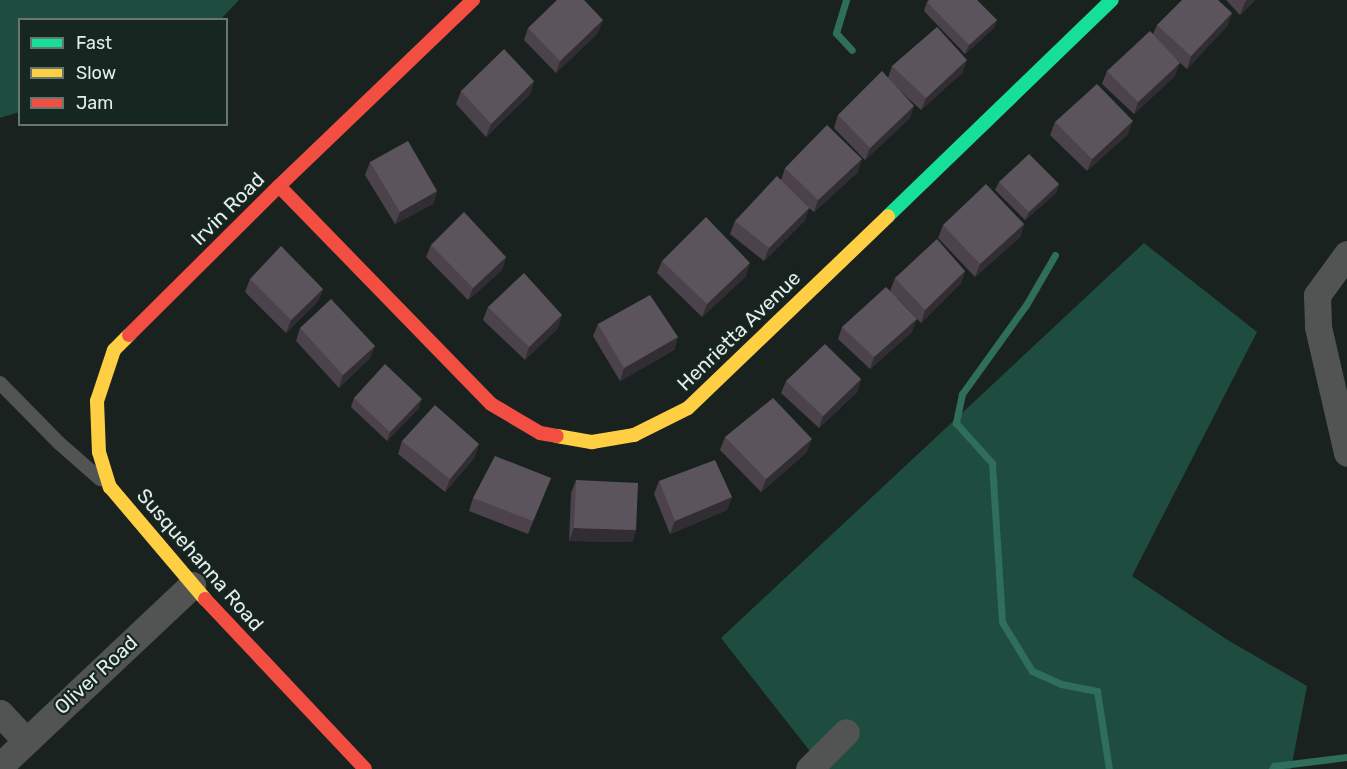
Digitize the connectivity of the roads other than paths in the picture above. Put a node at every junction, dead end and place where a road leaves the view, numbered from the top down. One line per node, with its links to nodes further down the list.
1 (473, 0): 3 (street, Irvin Road)
2 (1112, 0): 3 (street, Henrietta Avenue)
3 (279, 186): 7 (street, Irvin Road)
4 (1347, 254): 6 (street)
5 (0, 383): 7 (lane, Susquehanna Road)
6 (1347, 453)
7 (110, 488): 8 (street, Susquehanna Road)
8 (192, 585): 11 (street, Oliver Road); 13 (street, Susquehanna Road)
9 (0, 713): 11 (street)
10 (846, 732): 14 (street)
11 (26, 741): 12 (street, Oliver Road)
12 (0, 766)
13 (365, 769)
14 (809, 769)

